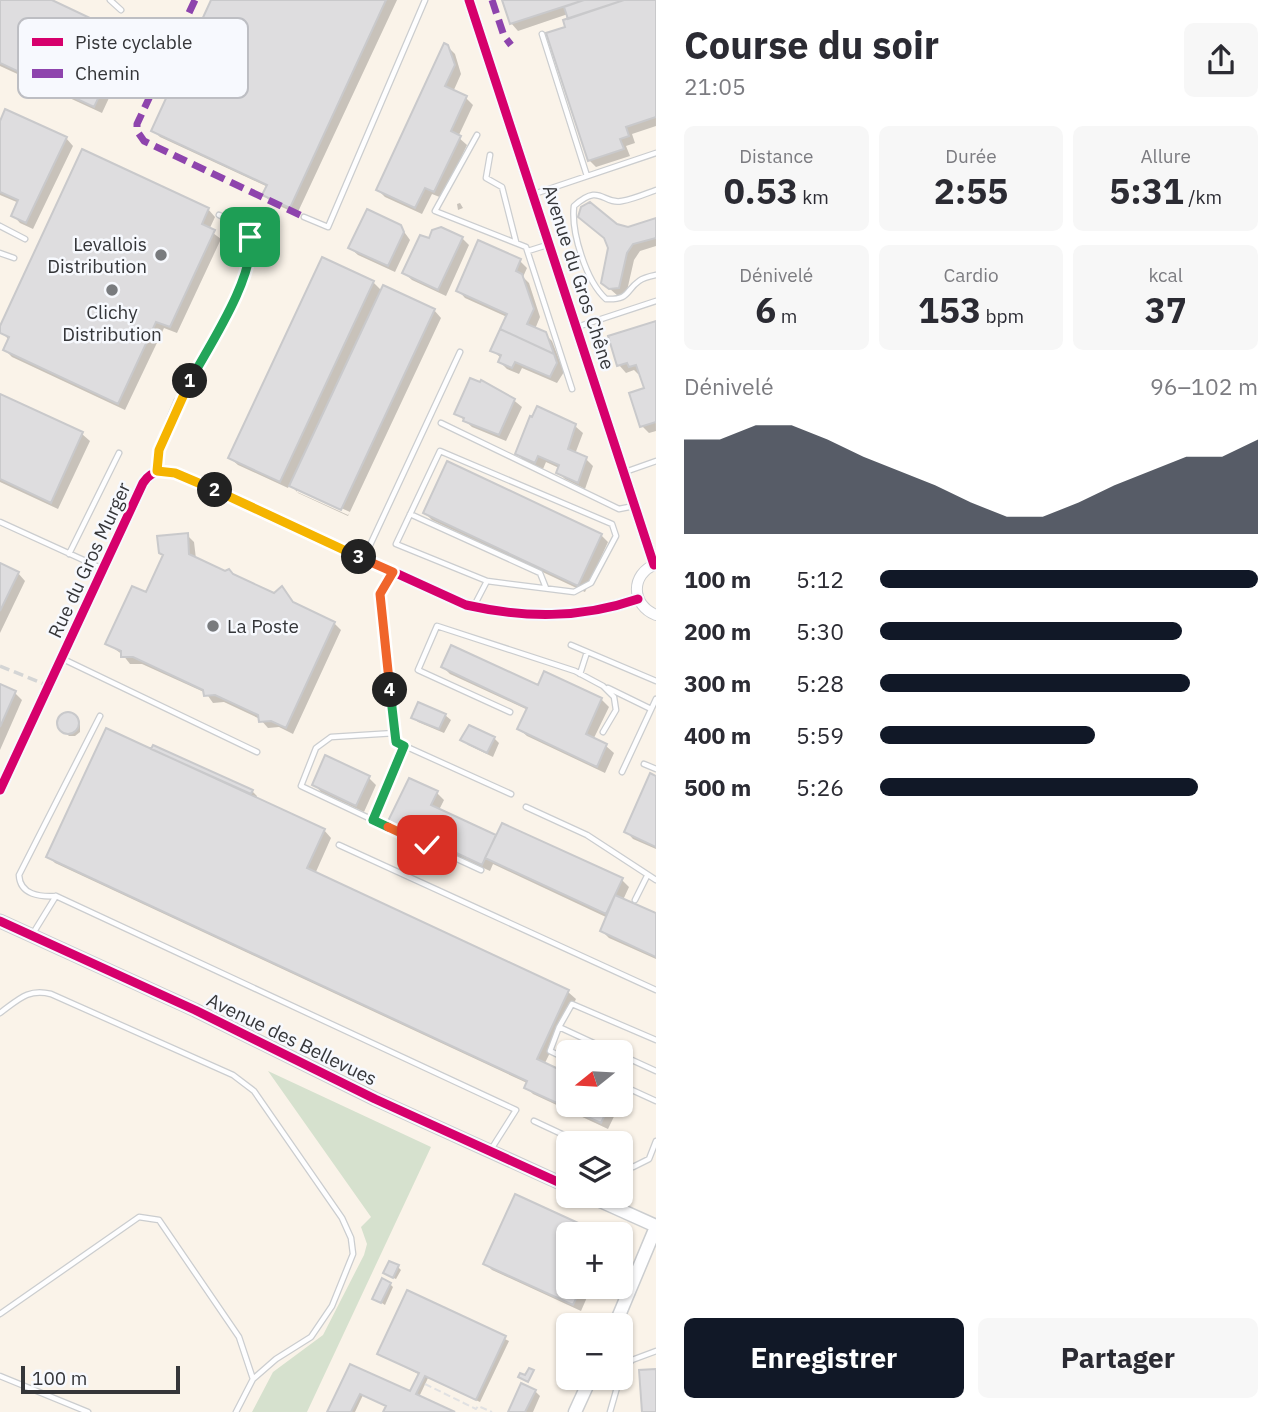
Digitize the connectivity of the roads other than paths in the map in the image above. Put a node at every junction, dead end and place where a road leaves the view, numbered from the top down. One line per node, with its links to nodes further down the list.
1 (110, 0): 4 (lane)
2 (425, 0): 13 (lane)
3 (469, 0): 11 (street, Avenue du Gros Chêne)
4 (121, 10)
5 (542, 34): 9 (lane)
6 (477, 135): 16 (lane)
7 (656, 153): 9 (lane)
8 (490, 155): 16 (lane)
9 (587, 176): 11 (lane)
10 (656, 190): 21 (lane)
11 (533, 194): 17 (street, Avenue du Gros Chêne)
12 (219, 215): 26 (lane)
13 (304, 217)
14 (0, 226): 15 (lane)
15 (26, 239)
16 (516, 243): 18 (lane)
17 (550, 245): 18 (lane); 23 (street, Avenue du Gros Chêne)
18 (528, 251): 25 (lane)
19 (0, 253): 20 (lane)
20 (14, 258)
21 (656, 275)
22 (656, 301): 23 (lane)
23 (577, 327): 31 (street, Avenue du Gros Chêne)
24 (460, 352): 36 (lane)
25 (572, 388)
26 (179, 402): 30 (street, Rue du Gros Murger)
27 (441, 423): 32 (lane)
28 (119, 453): 35 (lane)
29 (656, 461): 31 (lane)
30 (157, 471): 36 (street, Rue du Gros Murger); 38 (street, Rue du Gros Murger)
31 (624, 472): 32 (street, Avenue du Gros Chêne)
32 (635, 505): 37 (street, Avenue du Gros Chêne)
33 (410, 514): 40 (lane); 41 (lane); 41 (lane)
34 (0, 522): 35 (lane)
35 (69, 554): 38 (lane)
36 (363, 559): 39 (street, Rue du Gros Murger)
37 (655, 565): 42 (street)
38 (103, 570): 47 (street, Rue du Gros Murger)
39 (393, 572): 43 (street, Rue du Gros Murger); 56 (lane)
40 (487, 581): 41 (lane); 43 (lane)
41 (546, 588)
42 (638, 599): 43 (street, Rue du Gros Murger); 44 (street)
43 (474, 607)
44 (656, 615)
45 (571, 645): 46 (lane)
46 (587, 652): 48 (lane); 49 (lane)
47 (63, 659): 58 (lane); 62 (street, Rue du Gros Murger)
48 (580, 674): 50 (lane); 53 (lane)
49 (656, 681)
50 (603, 686): 52 (lane); 55 (lane)
51 (656, 699): 52 (lane)
52 (652, 711): 61 (lane)
53 (510, 712)
54 (100, 716): 70 (lane)
55 (603, 732)
56 (395, 733): 57 (lane); 65 (lane)
57 (404, 746): 63 (lane); 65 (lane)
58 (257, 752)
59 (644, 764): 60 (lane)
60 (656, 769)
61 (622, 772)
62 (0, 790)
63 (511, 794)
64 (526, 807): 68 (lane)
65 (373, 820): 67 (lane)
66 (340, 845): 74 (lane)
67 (481, 870)
68 (648, 876): 69 (lane); 71 (lane)
69 (656, 880)
70 (56, 896): 73 (lane); 87 (lane)
71 (635, 900)
72 (0, 921): 73 (street, Avenue des Bellevues)
73 (32, 936): 87 (street, Avenue des Bellevues)
74 (656, 990)
75 (0, 1013): 97 (lane)
76 (559, 1027): 77 (lane); 78 (lane); 79 (lane)
77 (587, 1040)
78 (656, 1040)
79 (556, 1054)
80 (634, 1061): 81 (lane)
81 (656, 1071)
82 (634, 1091): 83 (lane)
83 (656, 1101)
84 (534, 1121): 85 (lane)
85 (556, 1131)
86 (656, 1142): 88 (lane)
87 (490, 1151): 89 (street, Avenue des Bellevues)
88 (633, 1167)
89 (556, 1181)
90 (615, 1208): 91 (street)
91 (656, 1227): 92 (street)
92 (620, 1313)
93 (0, 1314): 97 (lane)
94 (656, 1351): 95 (lane)
95 (633, 1360)
96 (0, 1376): 100 (lane)
97 (253, 1379): 101 (lane)
98 (585, 1390): 102 (street)
99 (616, 1390): 103 (lane)
100 (88, 1412)
101 (236, 1412)
102 (575, 1412)
103 (610, 1412)

